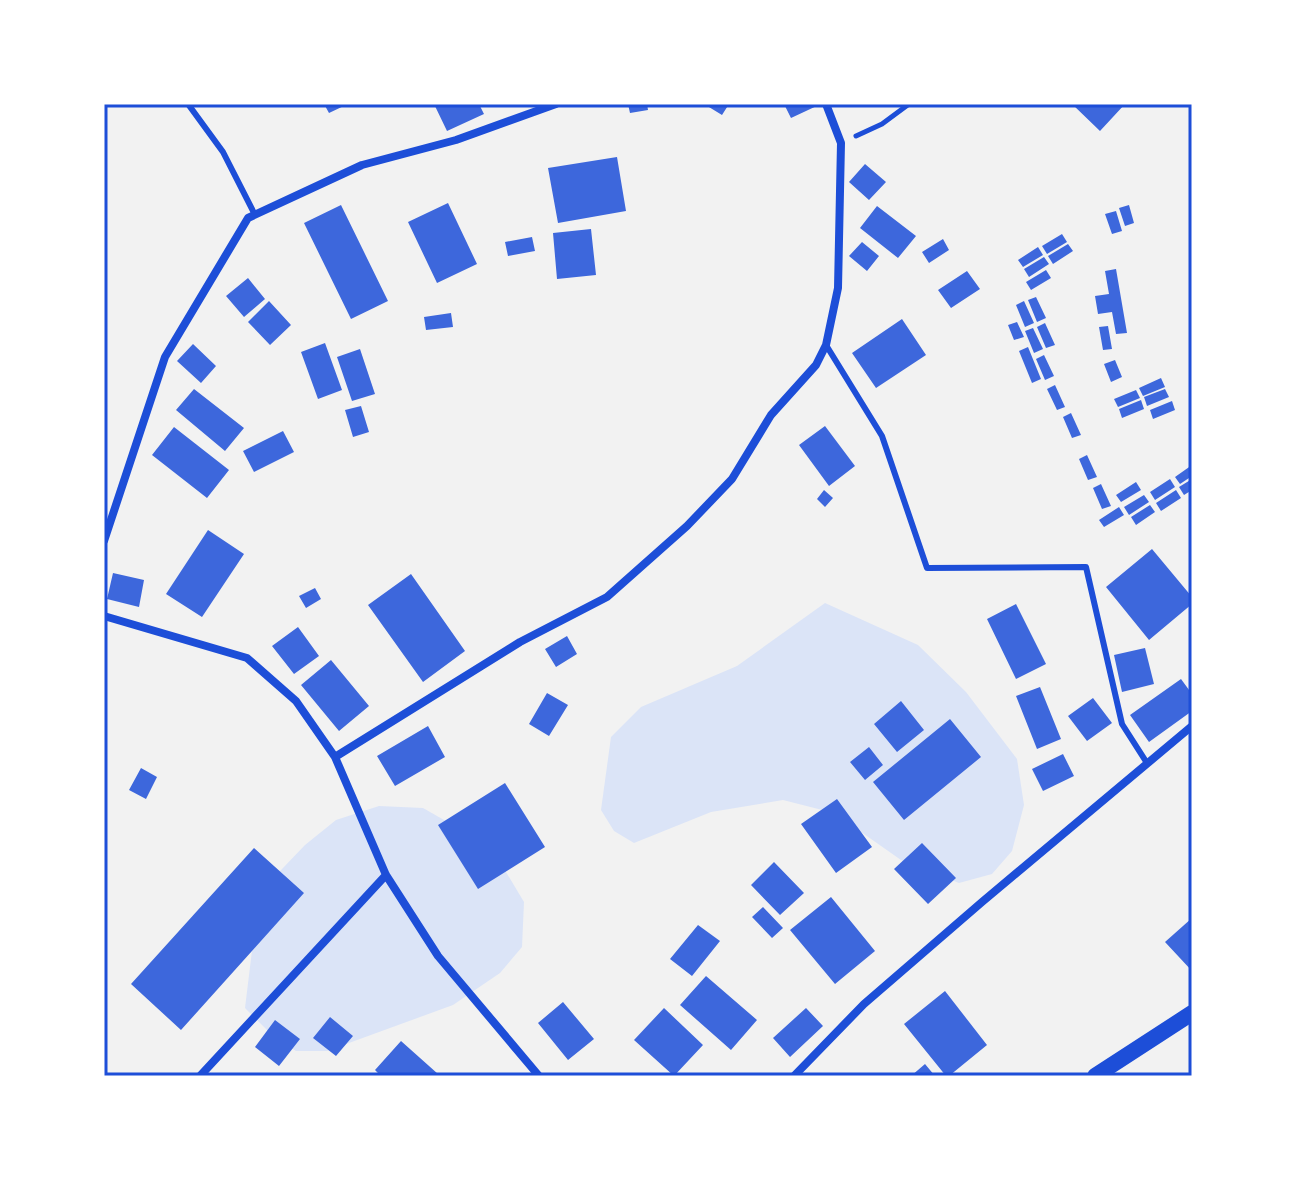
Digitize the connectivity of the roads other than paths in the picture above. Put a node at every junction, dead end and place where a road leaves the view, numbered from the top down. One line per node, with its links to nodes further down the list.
1 (188, 104): 4 (lane)
2 (556, 104): 4 (street)
3 (826, 104): 5 (street)
4 (255, 215): 6 (street)
5 (826, 345): 9 (street); 10 (lane)
6 (104, 541)
7 (104, 616): 9 (street)
8 (1192, 726): 10 (street)
9 (335, 757): 11 (street)
10 (1147, 763): 15 (street)
11 (386, 875): 13 (street); 14 (street)
12 (1192, 1013): 16 (main road)
13 (200, 1076)
14 (539, 1076)
15 (794, 1076)
16 (1095, 1076)

